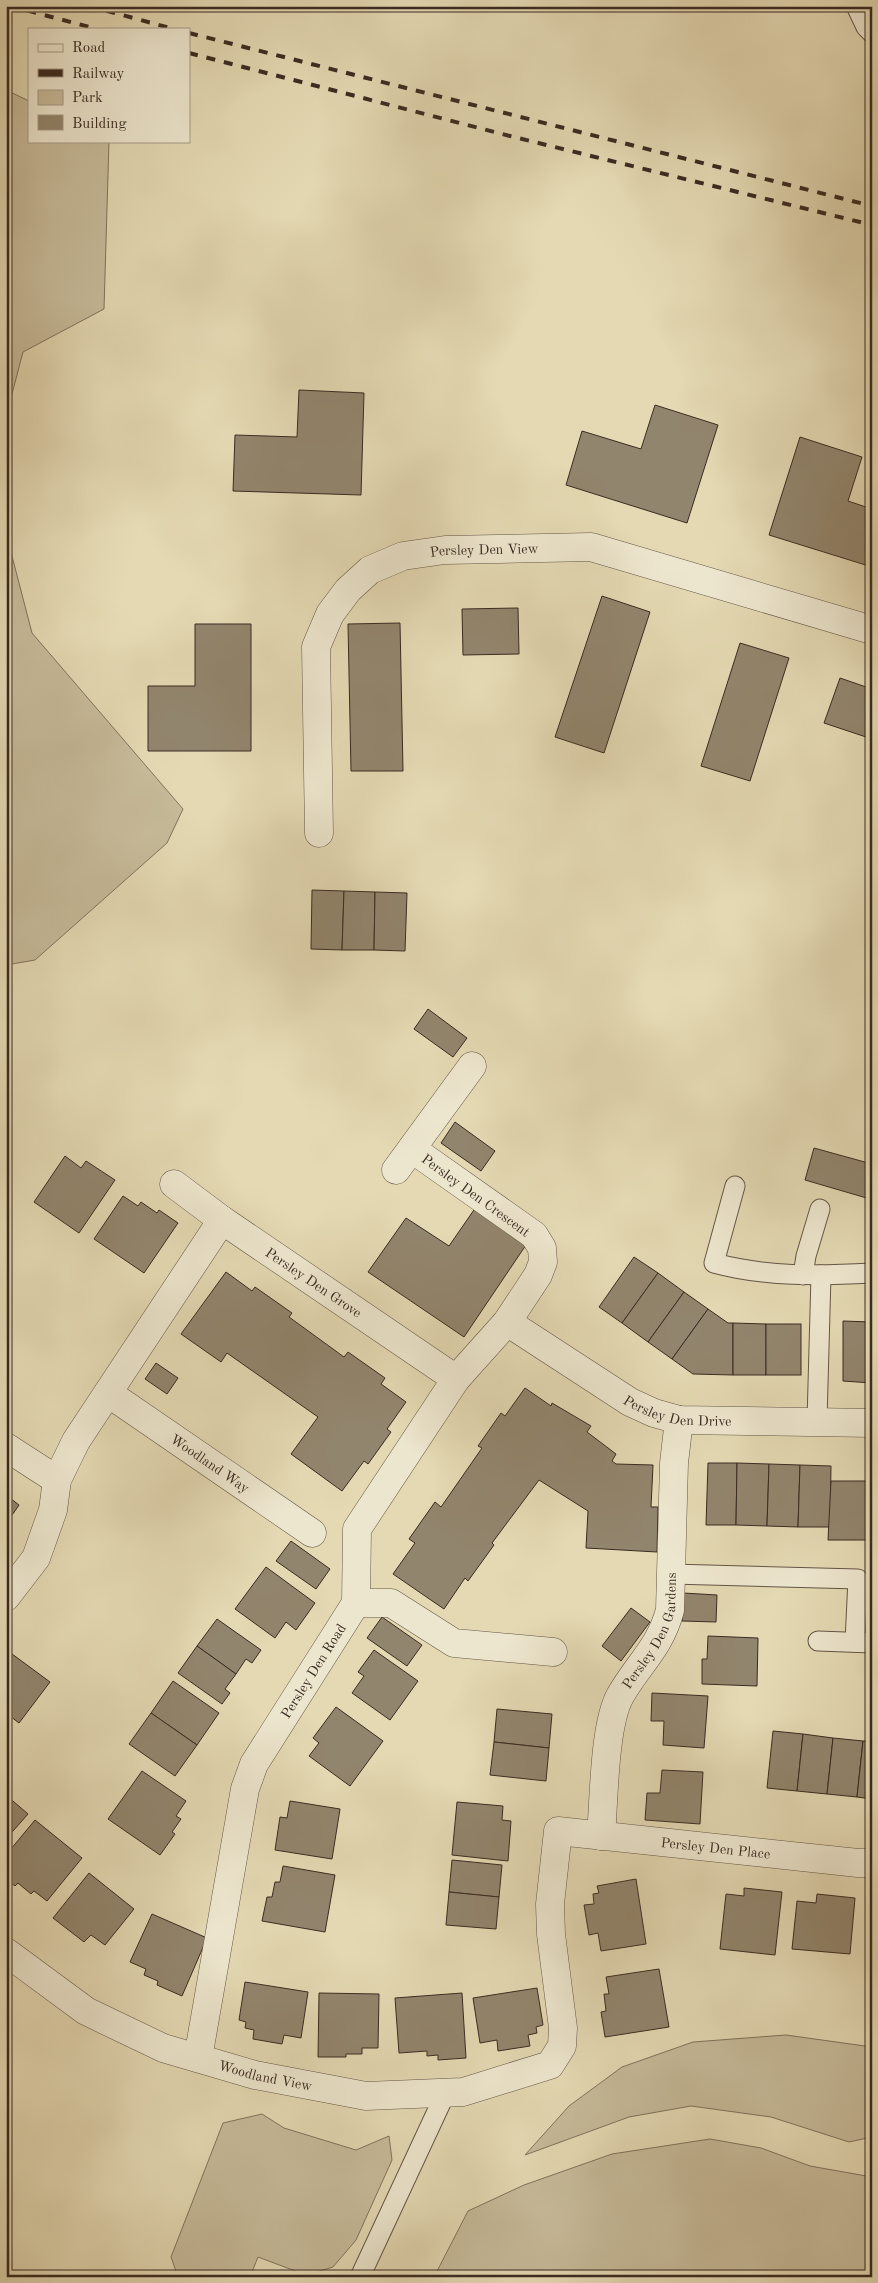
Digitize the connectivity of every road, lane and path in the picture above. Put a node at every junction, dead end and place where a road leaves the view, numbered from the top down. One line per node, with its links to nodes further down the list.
1 (856, 6): 2 (lane)
2 (872, 32)
3 (872, 630): 4 (street, Persley Den View)
4 (320, 833)
5 (472, 1066): 12 (street, Persley Den Crescent)
6 (174, 1184): 9 (street, Persley Den Grove)
7 (735, 1186): 11 (lane)
8 (820, 1209): 11 (lane)
9 (222, 1220): 13 (street, Persley Den Grove); 14 (street)
10 (872, 1273): 11 (lane)
11 (812, 1275): 16 (lane)
12 (507, 1322): 13 (street); 15 (street, Persley Den Drive)
13 (456, 1379): 23 (street)
14 (108, 1394): 19 (street); 20 (street, Woodland Way)
15 (679, 1420): 16 (street, Persley Den Drive); 21 (street, Persley Den Gardens)
16 (816, 1421): 17 (street, Persley Den Drive)
17 (872, 1422)
18 (6, 1447): 19 (street)
19 (57, 1480): 22 (street)
20 (312, 1533)
21 (671, 1574): 25 (lane); 27 (street, Persley Den Gardens)
22 (6, 1597)
23 (356, 1603): 26 (street); 30 (street, Persley Den Road)
24 (818, 1641): 25 (lane)
25 (863, 1643)
26 (553, 1652)
27 (601, 1836): 28 (street, Persley Den Place); 31 (street, Persley Den Place)
28 (872, 1863)
29 (6, 1952): 30 (street, Woodland View)
30 (198, 2058): 32 (street, Woodland View)
31 (550, 2065): 32 (street, Woodland View)
32 (446, 2092): 33 (lane)
33 (360, 2277)

